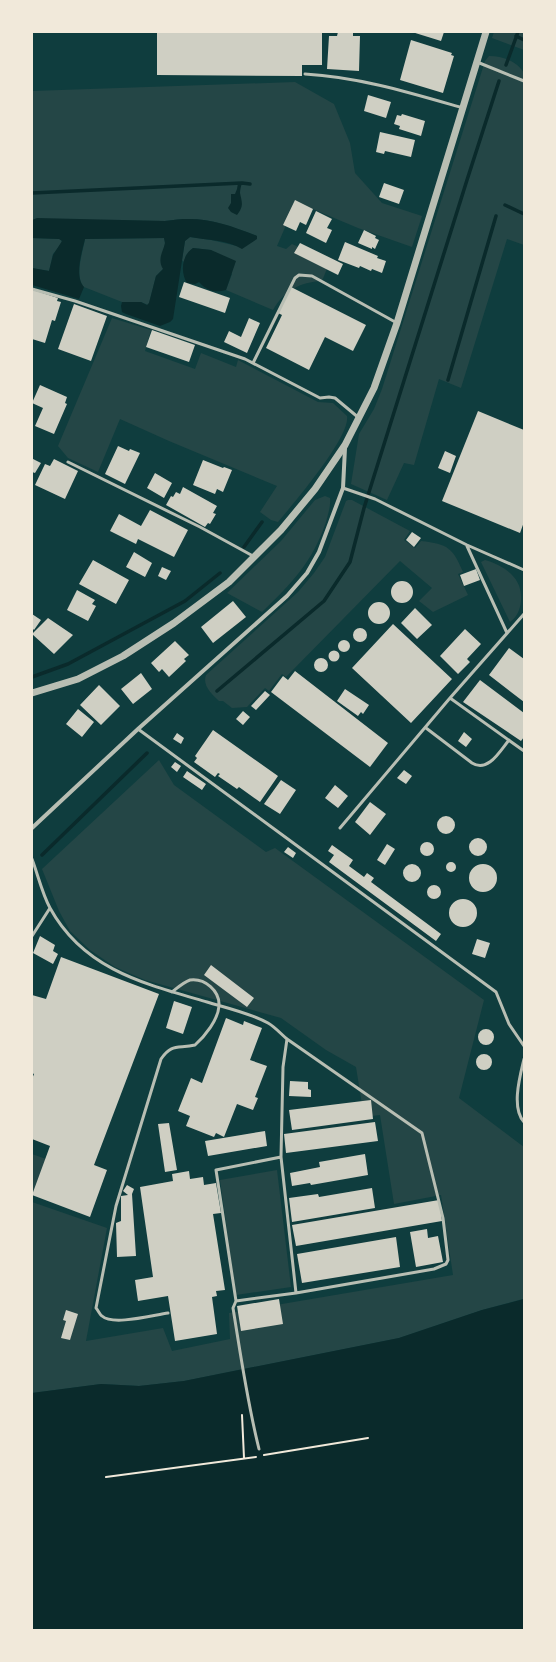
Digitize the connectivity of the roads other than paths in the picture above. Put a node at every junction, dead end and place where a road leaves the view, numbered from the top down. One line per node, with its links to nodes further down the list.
1 (486, 32): 2 (street)
2 (477, 62): 4 (lane); 5 (street)
3 (305, 74): 5 (lane)
4 (524, 81)
5 (463, 108): 7 (street)
6 (32, 289): 8 (lane)
7 (397, 323): 8 (lane); 9 (street)
8 (253, 363): 9 (lane)
9 (359, 418): 10 (street)
10 (345, 445): 12 (street); 14 (street)
11 (68, 462): 14 (lane)
12 (342, 488): 13 (lane); 21 (street)
13 (467, 545): 15 (lane); 17 (lane)
14 (254, 557): 18 (street)
15 (524, 570)
16 (524, 614): 17 (lane)
17 (507, 633): 19 (lane)
18 (32, 693)
19 (450, 698): 20 (lane); 22 (lane)
20 (426, 728): 22 (lane); 25 (lane)
21 (138, 729): 24 (street); 32 (lane)
22 (509, 740): 23 (lane)
23 (524, 751)
24 (32, 828)
25 (340, 828)
26 (32, 859): 27 (lane)
27 (50, 908): 28 (lane); 29 (lane)
28 (32, 936)
29 (172, 992): 30 (lane); 30 (lane)
30 (219, 1006): 31 (lane); 38 (lane)
31 (287, 1039): 35 (lane); 36 (lane)
32 (524, 1046)
33 (524, 1059): 34 (lane)
34 (524, 1122)
35 (281, 1157): 36 (lane); 37 (lane)
36 (296, 1292): 37 (lane)
37 (236, 1301): 39 (lane)
38 (168, 1313)
39 (259, 1449)

